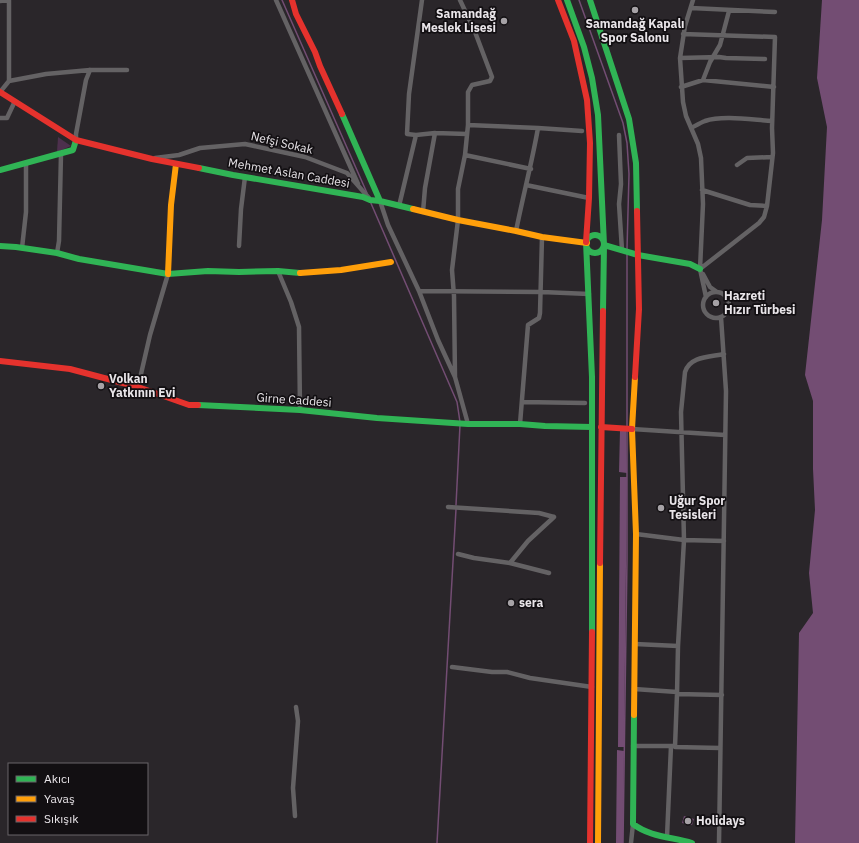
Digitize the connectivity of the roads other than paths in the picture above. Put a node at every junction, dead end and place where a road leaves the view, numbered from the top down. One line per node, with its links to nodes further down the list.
1 (0, 0): 2 (street)
2 (9, 0): 22 (street)
3 (276, 0): 49 (street)
4 (292, 0): 53 (street)
5 (422, 0): 35 (street)
6 (460, 0): 29 (street)
7 (558, 0): 51 (street)
8 (567, 0): 61 (street)
9 (590, 0): 67 (street)
10 (693, 0): 11 (street)
11 (690, 8): 12 (street); 14 (street)
12 (729, 11): 13 (street); 15 (street)
13 (775, 12)
14 (684, 34): 15 (street); 17 (street)
15 (723, 36): 16 (street); 24 (street)
16 (713, 57): 17 (street); 18 (street); 21 (street)
17 (680, 58): 23 (street)
18 (765, 59)
19 (90, 70): 20 (street); 22 (street); 37 (street)
20 (126, 70)
21 (703, 80): 23 (street); 24 (street)
22 (9, 81): 25 (street)
23 (681, 87): 31 (street)
24 (774, 87): 28 (street)
25 (0, 92): 26 (street, Mehmet Aslan Caddesi)
26 (15, 102): 27 (street); 37 (street, Mehmet Aslan Caddesi)
27 (0, 118)
28 (772, 121): 31 (street); 40 (street)
29 (468, 125): 30 (street); 34 (street)
30 (538, 128): 32 (street); 45 (street)
31 (691, 128): 50 (street)
32 (582, 130)
33 (435, 133): 34 (street); 35 (street); 56 (street)
34 (467, 134): 39 (street)
35 (416, 135): 54 (street)
36 (618, 135): 65 (street)
37 (76, 140): 38 (street); 41 (street, Mehmet Aslan Caddesi)
38 (61, 154): 42 (street); 66 (street)
39 (465, 155): 45 (street); 57 (street)
40 (772, 157): 44 (street); 55 (street)
41 (152, 159): 43 (street, Mehmet Aslan Caddesi); 49 (street, Nefşi Sokak)
42 (26, 163): 46 (street); 64 (street)
43 (176, 164): 47 (street, Mehmet Aslan Caddesi); 71 (street)
44 (737, 165)
45 (531, 169): 48 (street)
46 (0, 170)
47 (245, 177): 52 (street, Mehmet Aslan Caddesi); 63 (street)
48 (526, 185): 51 (street); 58 (street)
49 (360, 189): 52 (street, Nefşi Sokak)
50 (702, 190): 55 (street); 69 (street)
51 (589, 198): 60 (street)
52 (370, 200): 53 (street, Mehmet Aslan Caddesi)
53 (380, 201): 54 (street, Mehmet Aslan Caddesi); 72 (street)
54 (399, 206): 56 (street, Mehmet Aslan Caddesi)
55 (767, 206): 69 (street)
56 (423, 212): 57 (street, Mehmet Aslan Caddesi)
57 (458, 220): 58 (street, Mehmet Aslan Caddesi); 73 (street)
58 (516, 231): 59 (street, Mehmet Aslan Caddesi)
59 (542, 237): 60 (street, Mehmet Aslan Caddesi); 74 (street)
60 (586, 243): 61 (street); 61 (street); 76 (street)
61 (604, 245): 65 (street); 89 (street)
62 (0, 246): 64 (street)
63 (239, 246)
64 (22, 248): 66 (street)
65 (622, 250): 67 (street)
66 (57, 253): 71 (street)
67 (638, 256): 69 (street); 90 (street)
68 (391, 262): 70 (street)
69 (700, 269): 75 (street); 77 (street)
70 (278, 271): 71 (street); 85 (street)
71 (168, 274): 82 (street)
72 (419, 291): 73 (street); 81 (street)
73 (454, 291): 74 (street); 81 (street)
74 (542, 292): 76 (street); 83 (street)
75 (717, 292): 77 (street); 78 (street)
76 (589, 294): 88 (street)
77 (706, 297): 78 (street)
78 (721, 317): 79 (street)
79 (724, 354): 91 (street); 92 (street)
80 (0, 362): 82 (street, Girne Caddesi)
81 (455, 377): 86 (street)
82 (138, 387): 85 (street, Girne Caddesi)
83 (522, 402): 84 (street); 87 (street)
84 (585, 403)
85 (300, 410): 86 (street, Girne Caddesi)
86 (468, 424): 87 (street, Girne Caddesi)
87 (520, 424): 88 (street, Girne Caddesi)
88 (592, 427): 103 (street)
89 (601, 427): 90 (street); 115 (street)
90 (632, 429): 91 (street); 94 (street)
91 (682, 432): 92 (street); 95 (street)
92 (726, 435): 96 (street)
93 (448, 507): 98 (street)
94 (636, 534): 95 (street); 100 (street)
95 (684, 540): 96 (street); 101 (street)
96 (724, 542): 106 (street)
97 (458, 554): 98 (street)
98 (510, 563): 99 (street)
99 (549, 573)
100 (635, 644): 101 (street); 104 (street)
101 (678, 646): 105 (street)
102 (452, 667): 103 (street)
103 (592, 687): 114 (street)
104 (634, 689): 105 (street); 108 (street)
105 (677, 693): 106 (street); 109 (street)
106 (722, 695): 110 (street)
107 (296, 707): 111 (street)
108 (634, 746): 109 (street); 112 (street)
109 (673, 746): 110 (street); 113 (street)
110 (720, 748): 118 (street)
111 (295, 816)
112 (632, 824): 113 (street); 116 (street)
113 (667, 839): 117 (street)
114 (590, 843)
115 (598, 843)
116 (631, 843)
117 (692, 843)
118 (719, 843)

